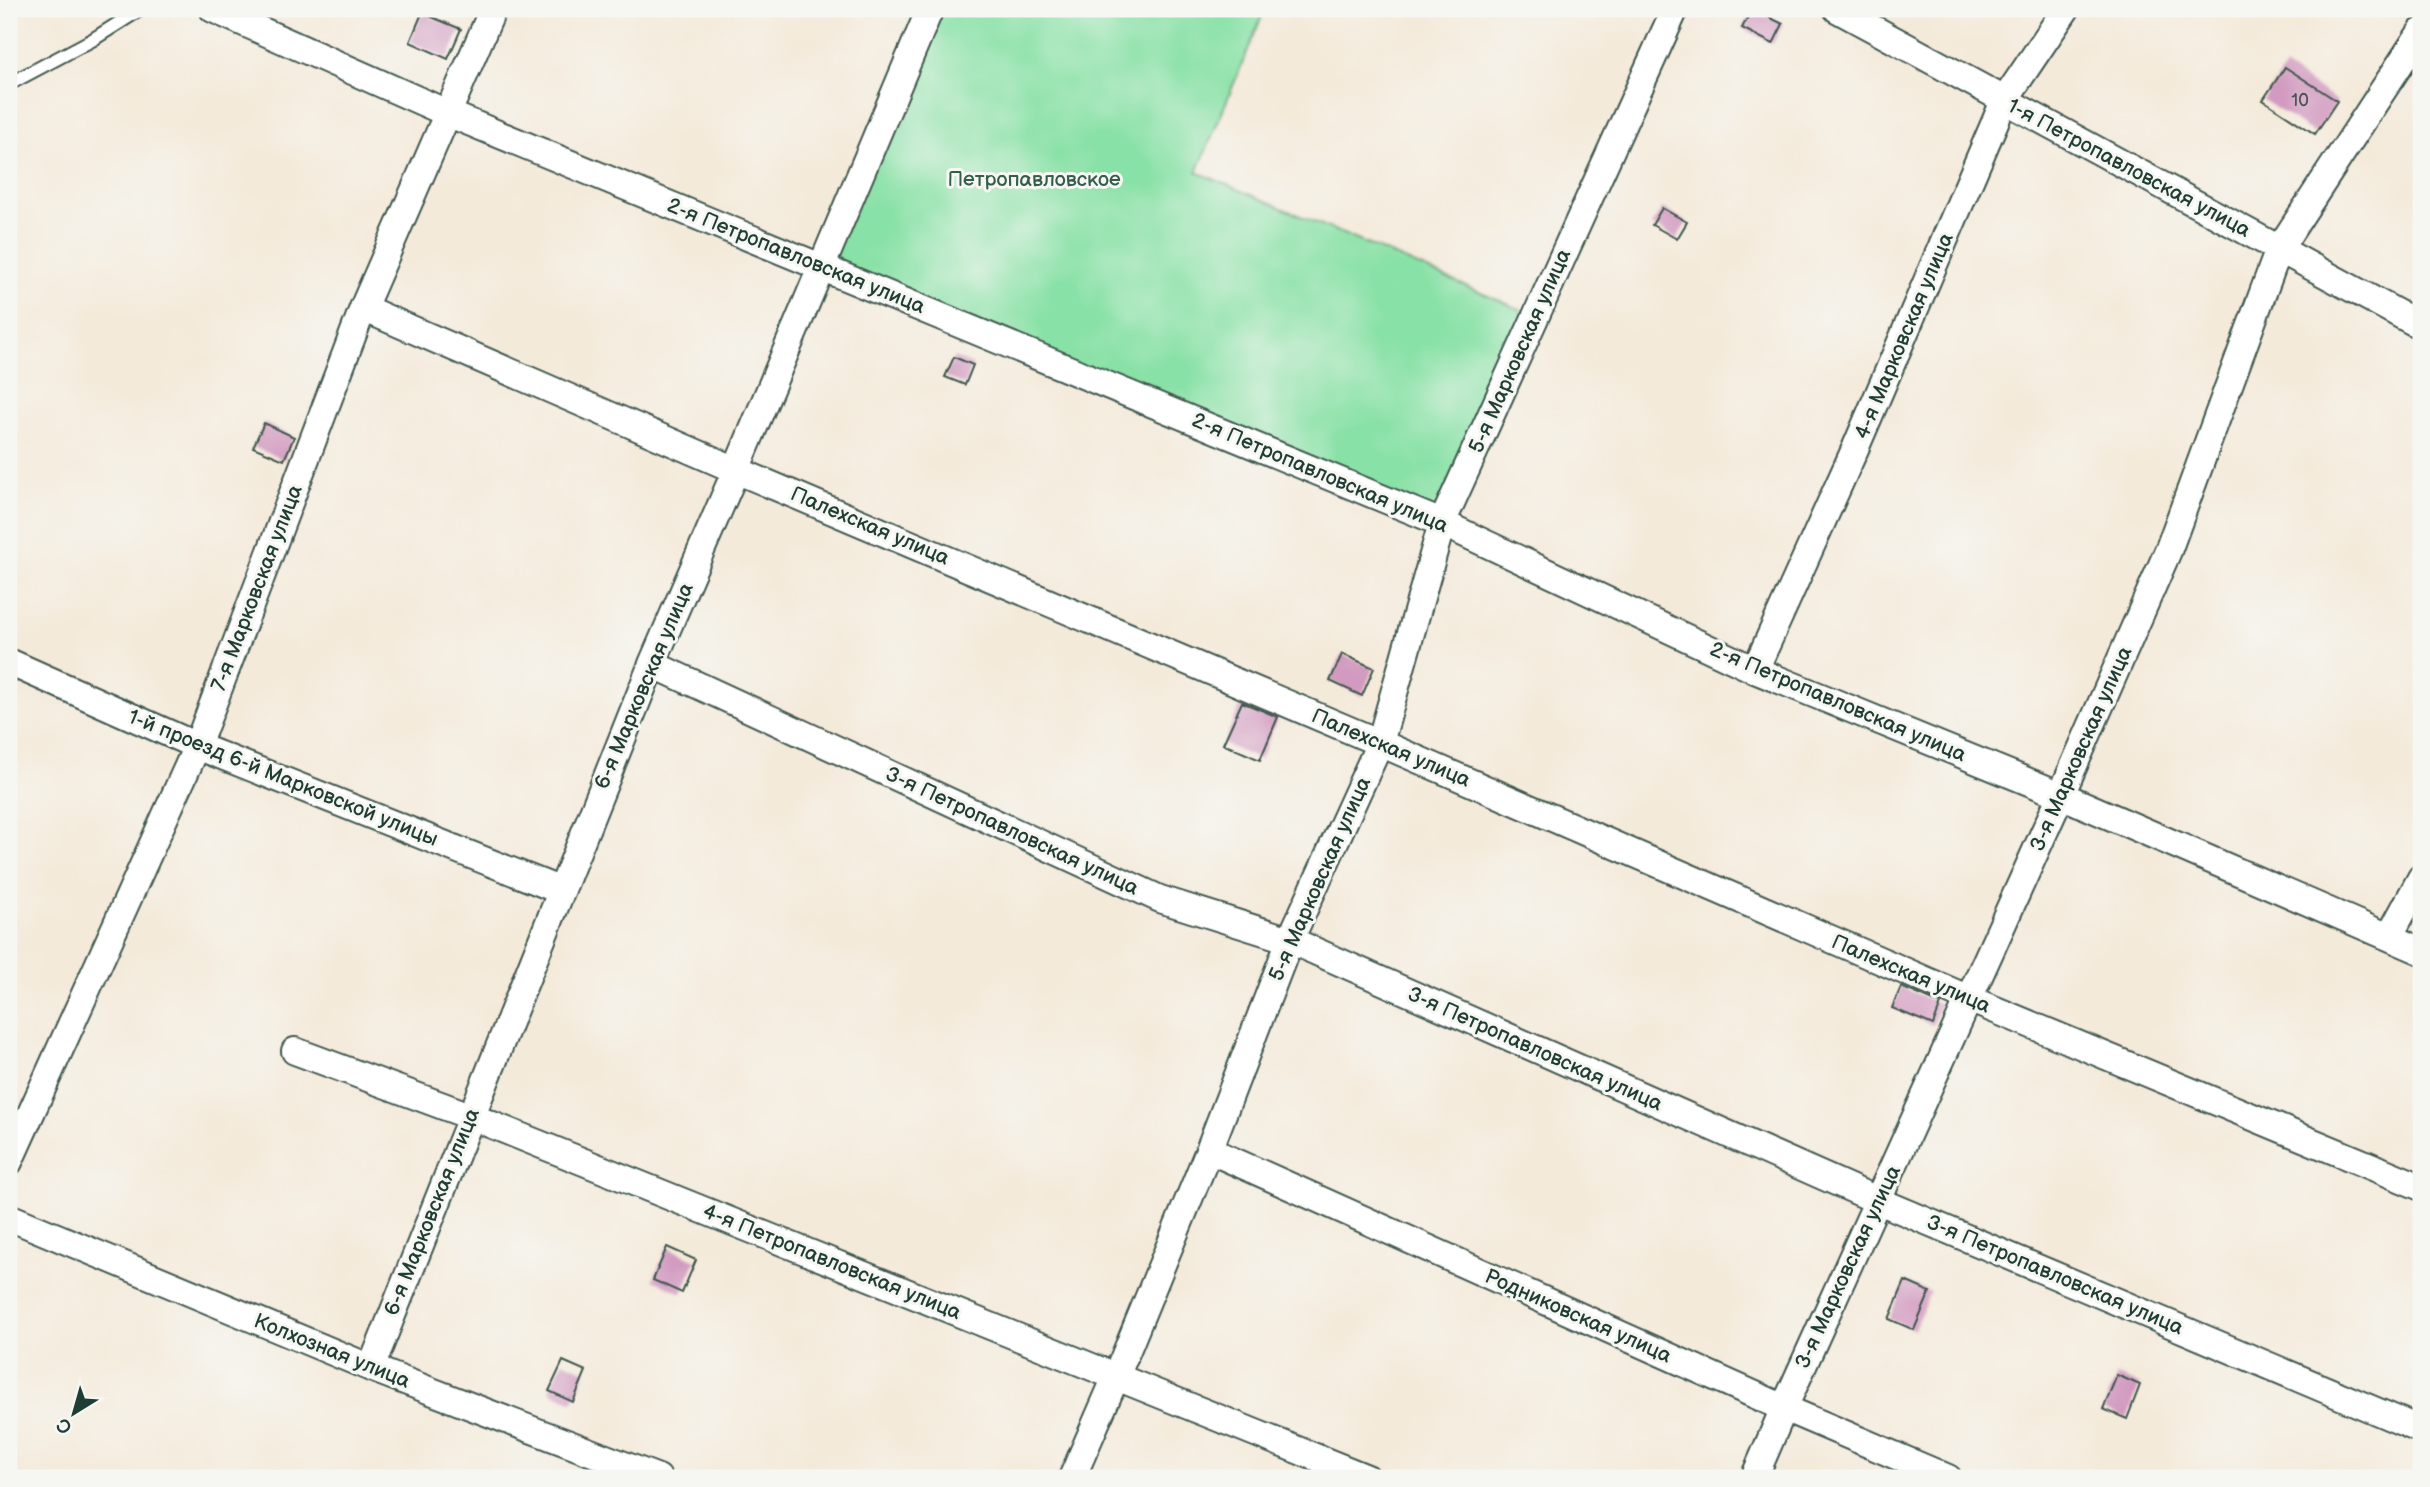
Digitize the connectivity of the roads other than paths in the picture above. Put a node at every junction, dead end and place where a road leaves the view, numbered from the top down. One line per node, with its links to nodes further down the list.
1 (141, 9): 9 (lane)
2 (213, 9): 11 (street, 2-я Петропавловская улица)
3 (493, 9): 11 (street, 7-я Марковская улица)
4 (930, 9): 13 (street, 6-я Марковская улица)
5 (1675, 9): 17 (street, 5-я Марковская улица)
6 (1837, 9): 10 (street, 1-я Петропавловская улица)
7 (2066, 9): 10 (street, 4-я Марковская улица)
8 (2421, 32): 12 (street, 3-я Марковская улица)
9 (9, 84)
10 (2004, 101): 12 (street, 1-я Петропавловская улица); 20 (street, 4-я Марковская улица)
11 (447, 113): 13 (street, 2-я Петропавловская улица); 14 (street, 7-я Марковская улица)
12 (2279, 249): 15 (street, 1-я Петропавловская улица); 23 (street, 3-я Марковская улица)
13 (821, 266): 16 (street, 6-я Марковская улица); 17 (street, 2-я Петропавловская улица)
14 (363, 308): 16 (street, Палехская улица); 22 (street, 7-я Марковская улица)
15 (2421, 326)
16 (736, 470): 19 (street, 6-я Марковская улица); 21 (street, Палехская улица)
17 (1442, 523): 20 (street, 2-я Петропавловская улица); 21 (street, 5-я Марковская улица)
18 (9, 662): 22 (street, 1-й проезд 6-й Марковской улицы)
19 (652, 664): 25 (street, 6-я Марковская улица); 27 (street, 3-я Петропавловская улица)
20 (1755, 670): 23 (street, 2-я Петропавловская улица)
21 (1380, 743): 27 (street, 5-я Марковская улица); 29 (street, Палехская улица)
22 (197, 746): 25 (street, 1-й проезд 6-й Марковской улицы); 33 (street, 7-я Марковская улица)
23 (2061, 795): 26 (street, 2-я Петропавловская улица); 29 (street, 3-я Марковская улица)
24 (2421, 878): 26 (street)
25 (559, 890): 31 (street, 6-я Марковская улица)
26 (2389, 937): 28 (street, 2-я Петропавловская улица)
27 (1290, 940): 32 (street, 5-я Марковская улица); 35 (street, 3-я Петропавловская улица)
28 (2421, 951)
29 (1969, 999): 34 (street, Палехская улица); 35 (street, 3-я Марковская улица)
30 (295, 1051): 31 (street, 4-я Петропавловская улица)
31 (470, 1116): 37 (street, 6-я Марковская улица); 38 (street, 4-я Петропавловская улица)
32 (1209, 1150): 38 (street, 5-я Марковская улица); 39 (street, Родниковская улица)
33 (9, 1161)
34 (2421, 1186)
35 (1879, 1201): 39 (street, 3-я Марковская улица); 40 (street, 3-я Петропавловская улица)
36 (9, 1217): 37 (street, Колхозная улица)
37 (370, 1368): 41 (street, Колхозная улица)
38 (1116, 1377): 42 (street, 5-я Марковская улица); 43 (street, 4-я Петропавловская улица)
39 (1784, 1408): 44 (street, 3-я Марковская улица); 45 (street, Родниковская улица)
40 (2421, 1430)
41 (658, 1478)
42 (1072, 1478)
43 (1367, 1478)
44 (1755, 1478)
45 (1948, 1478)

